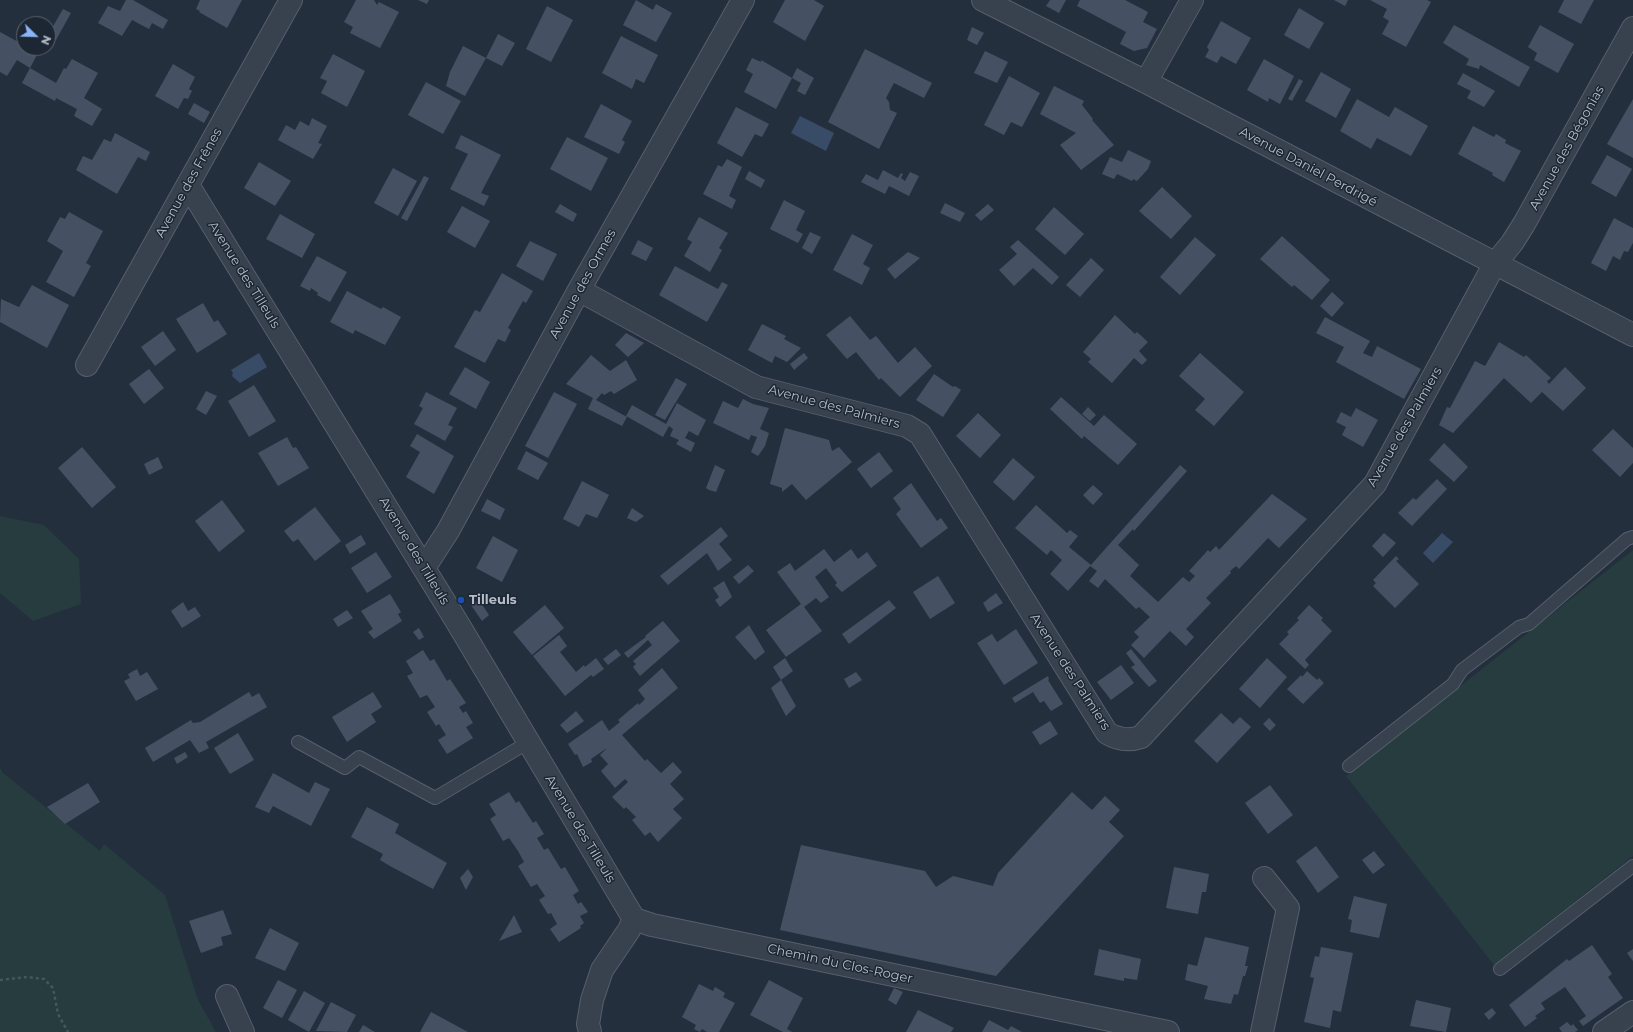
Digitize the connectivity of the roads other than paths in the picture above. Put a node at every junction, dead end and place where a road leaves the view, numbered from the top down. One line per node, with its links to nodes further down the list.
1 (291, 0): 7 (street, Avenue des Frênes)
2 (743, 0): 9 (street, Avenue des Ormes)
3 (983, 0): 6 (street, Avenue Daniel Perdrigé)
4 (1192, 0): 6 (street)
5 (1633, 28): 8 (street, Avenue des Bégonias)
6 (1146, 82): 8 (street, Avenue Daniel Perdrigé)
7 (188, 185): 11 (street, Avenue des Frênes); 13 (street, Avenue des Tilleuls)
8 (1494, 265): 9 (street, Avenue des Palmiers); 10 (street, Avenue Daniel Perdrigé)
9 (579, 290): 13 (street, Avenue des Ormes)
10 (1633, 336)
11 (87, 365)
12 (1633, 537): 16 (lane)
13 (424, 568): 15 (street, Avenue des Tilleuls)
14 (298, 742): 15 (lane)
15 (527, 743): 19 (street, Avenue des Tilleuls)
16 (1349, 766)
17 (1633, 866): 20 (lane)
18 (1264, 878): 26 (street)
19 (634, 920): 23 (street); 25 (street, Chemin du Clos-Roger)
20 (1500, 969)
21 (227, 996): 24 (street)
22 (1633, 1012): 27 (street)
23 (594, 1029)
24 (243, 1032)
25 (1168, 1032)
26 (1262, 1032)
27 (1604, 1032)

